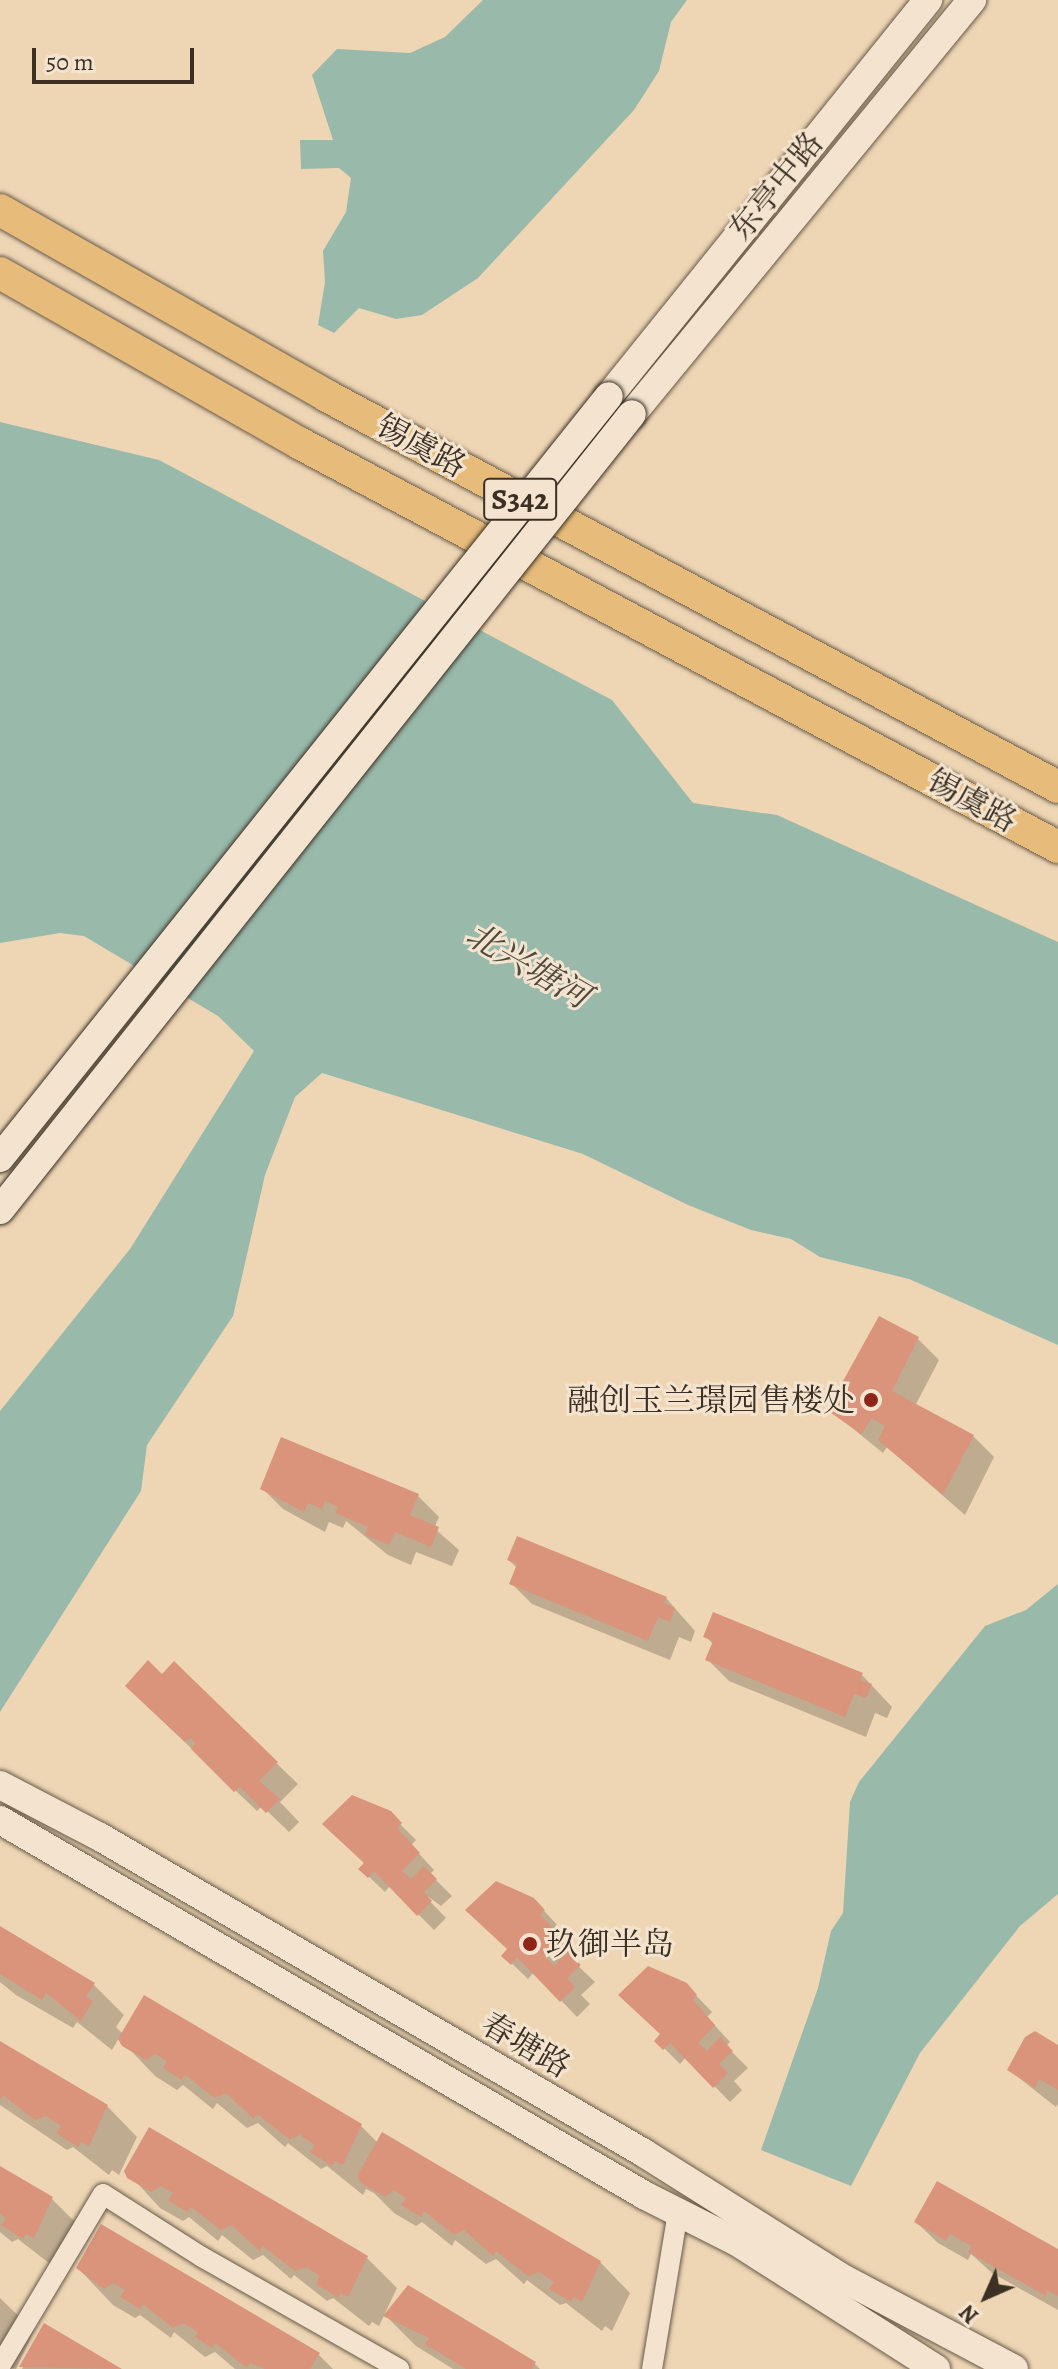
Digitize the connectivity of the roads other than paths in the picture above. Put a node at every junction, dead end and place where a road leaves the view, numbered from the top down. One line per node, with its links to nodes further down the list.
1 (928, 0): 7 (main road, 东亭中路, bridge)
2 (972, 0): 8 (main road, 东亭中路, bridge)
3 (0, 210): 5 (main road, 锡虞路 / S342)
4 (0, 273): 6 (main road, 锡虞路 / S342)
5 (1052, 783)
6 (1058, 847)
7 (0, 1158)
8 (0, 1210)
9 (0, 1785): 12 (main road, 春塘路)
10 (0, 1820): 11 (main road, 春塘路)
11 (678, 2212): 12 (main road, 春塘路); 16 (street)
12 (744, 2232): 13 (main road, 春塘路)
13 (840, 2290): 17 (main road, 春塘路); 18 (main road, 春塘路)
14 (0, 2366): 15 (street)
15 (399, 2369)
16 (652, 2369)
17 (936, 2369)
18 (1014, 2369)

